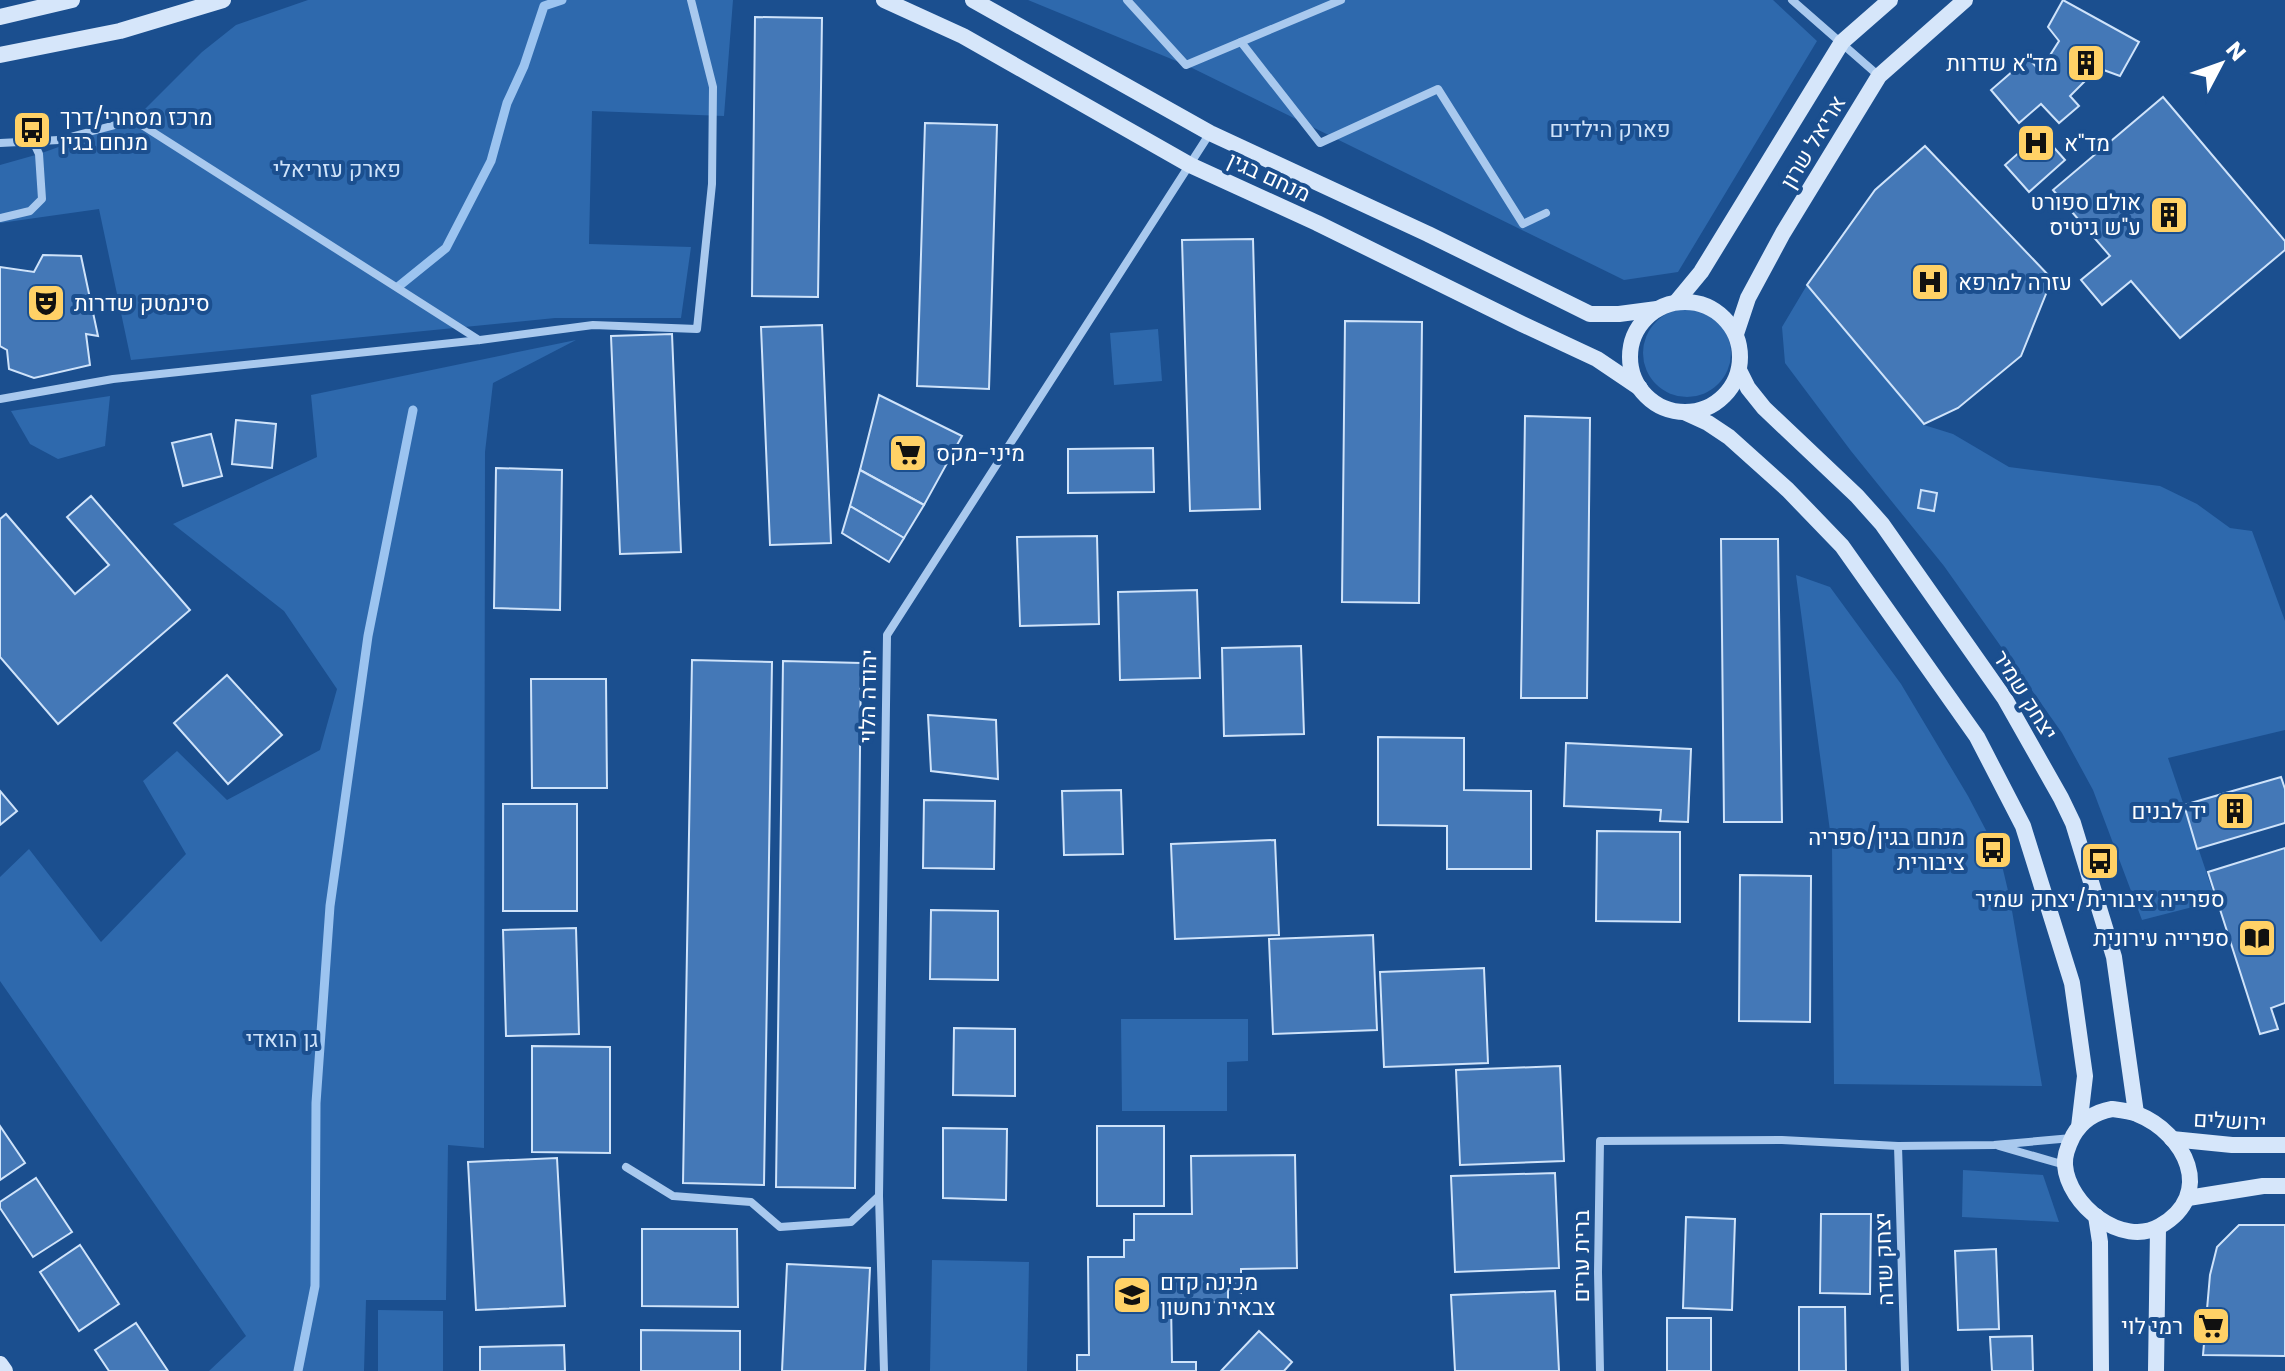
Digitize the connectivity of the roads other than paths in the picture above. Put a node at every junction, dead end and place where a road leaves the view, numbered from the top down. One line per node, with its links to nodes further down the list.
1 (72, 0): 11 (main road)
2 (223, 0): 14 (main road)
3 (691, 0): 25 (street)
4 (884, 0): 19 (main road, מנחם בגין)
5 (973, 0): 16 (main road, מנחם בגין)
6 (1127, 0): 12 (street)
7 (1341, 0): 12 (street)
8 (1792, 0): 13 (street)
9 (1890, 0): 13 (main road, אריאל שרון)
10 (1965, 0): 15 (main road, אריאל שרון)
11 (0, 17)
12 (1241, 42): 20 (street)
13 (1842, 42): 15 (street); 22 (main road, אריאל שרון)
14 (0, 55)
15 (1879, 76): 24 (main road, אריאל שרון)
16 (1210, 133): 19 (street, יהודה הלוי); 23 (main road, מנחם בגין)
17 (33, 141): 18 (street); 21 (street); 25 (street)
18 (0, 143)
19 (1190, 165): 27 (main road, מנחם בגין); 39 (street, יהודה הלוי)
20 (1546, 213)
21 (0, 218)
22 (1677, 301): 23 (main road); 24 (main road)
23 (1657, 309): 27 (main road)
24 (1736, 334): 26 (main road)
25 (480, 340): 28 (street)
26 (1739, 370): 29 (main road); 30 (main road, יצחק שמיר)
27 (1640, 388): 29 (main road)
28 (0, 399)
29 (1684, 412): 31 (main road)
30 (2136, 1113): 31 (main road); 32 (main road)
31 (2075, 1133): 33 (street); 36 (main road)
32 (2172, 1139): 34 (main road, ירושלים); 40 (main road)
33 (1994, 1145): 35 (street); 36 (street)
34 (2285, 1145)
35 (1898, 1146): 46 (street, ברית ערים); 47 (street, יצחק שדה)
36 (2065, 1165): 41 (main road)
37 (626, 1167): 39 (street)
38 (2285, 1186): 40 (main road)
39 (879, 1196): 45 (street, יהודה הלוי)
40 (2188, 1198): 42 (main road)
41 (2096, 1216): 42 (main road); 48 (main road)
42 (2158, 1228): 49 (main road)
43 (0, 1364): 44 (main road)
44 (5, 1371)
45 (884, 1371)
46 (1600, 1371)
47 (1905, 1371)
48 (2101, 1371)
49 (2156, 1371)

